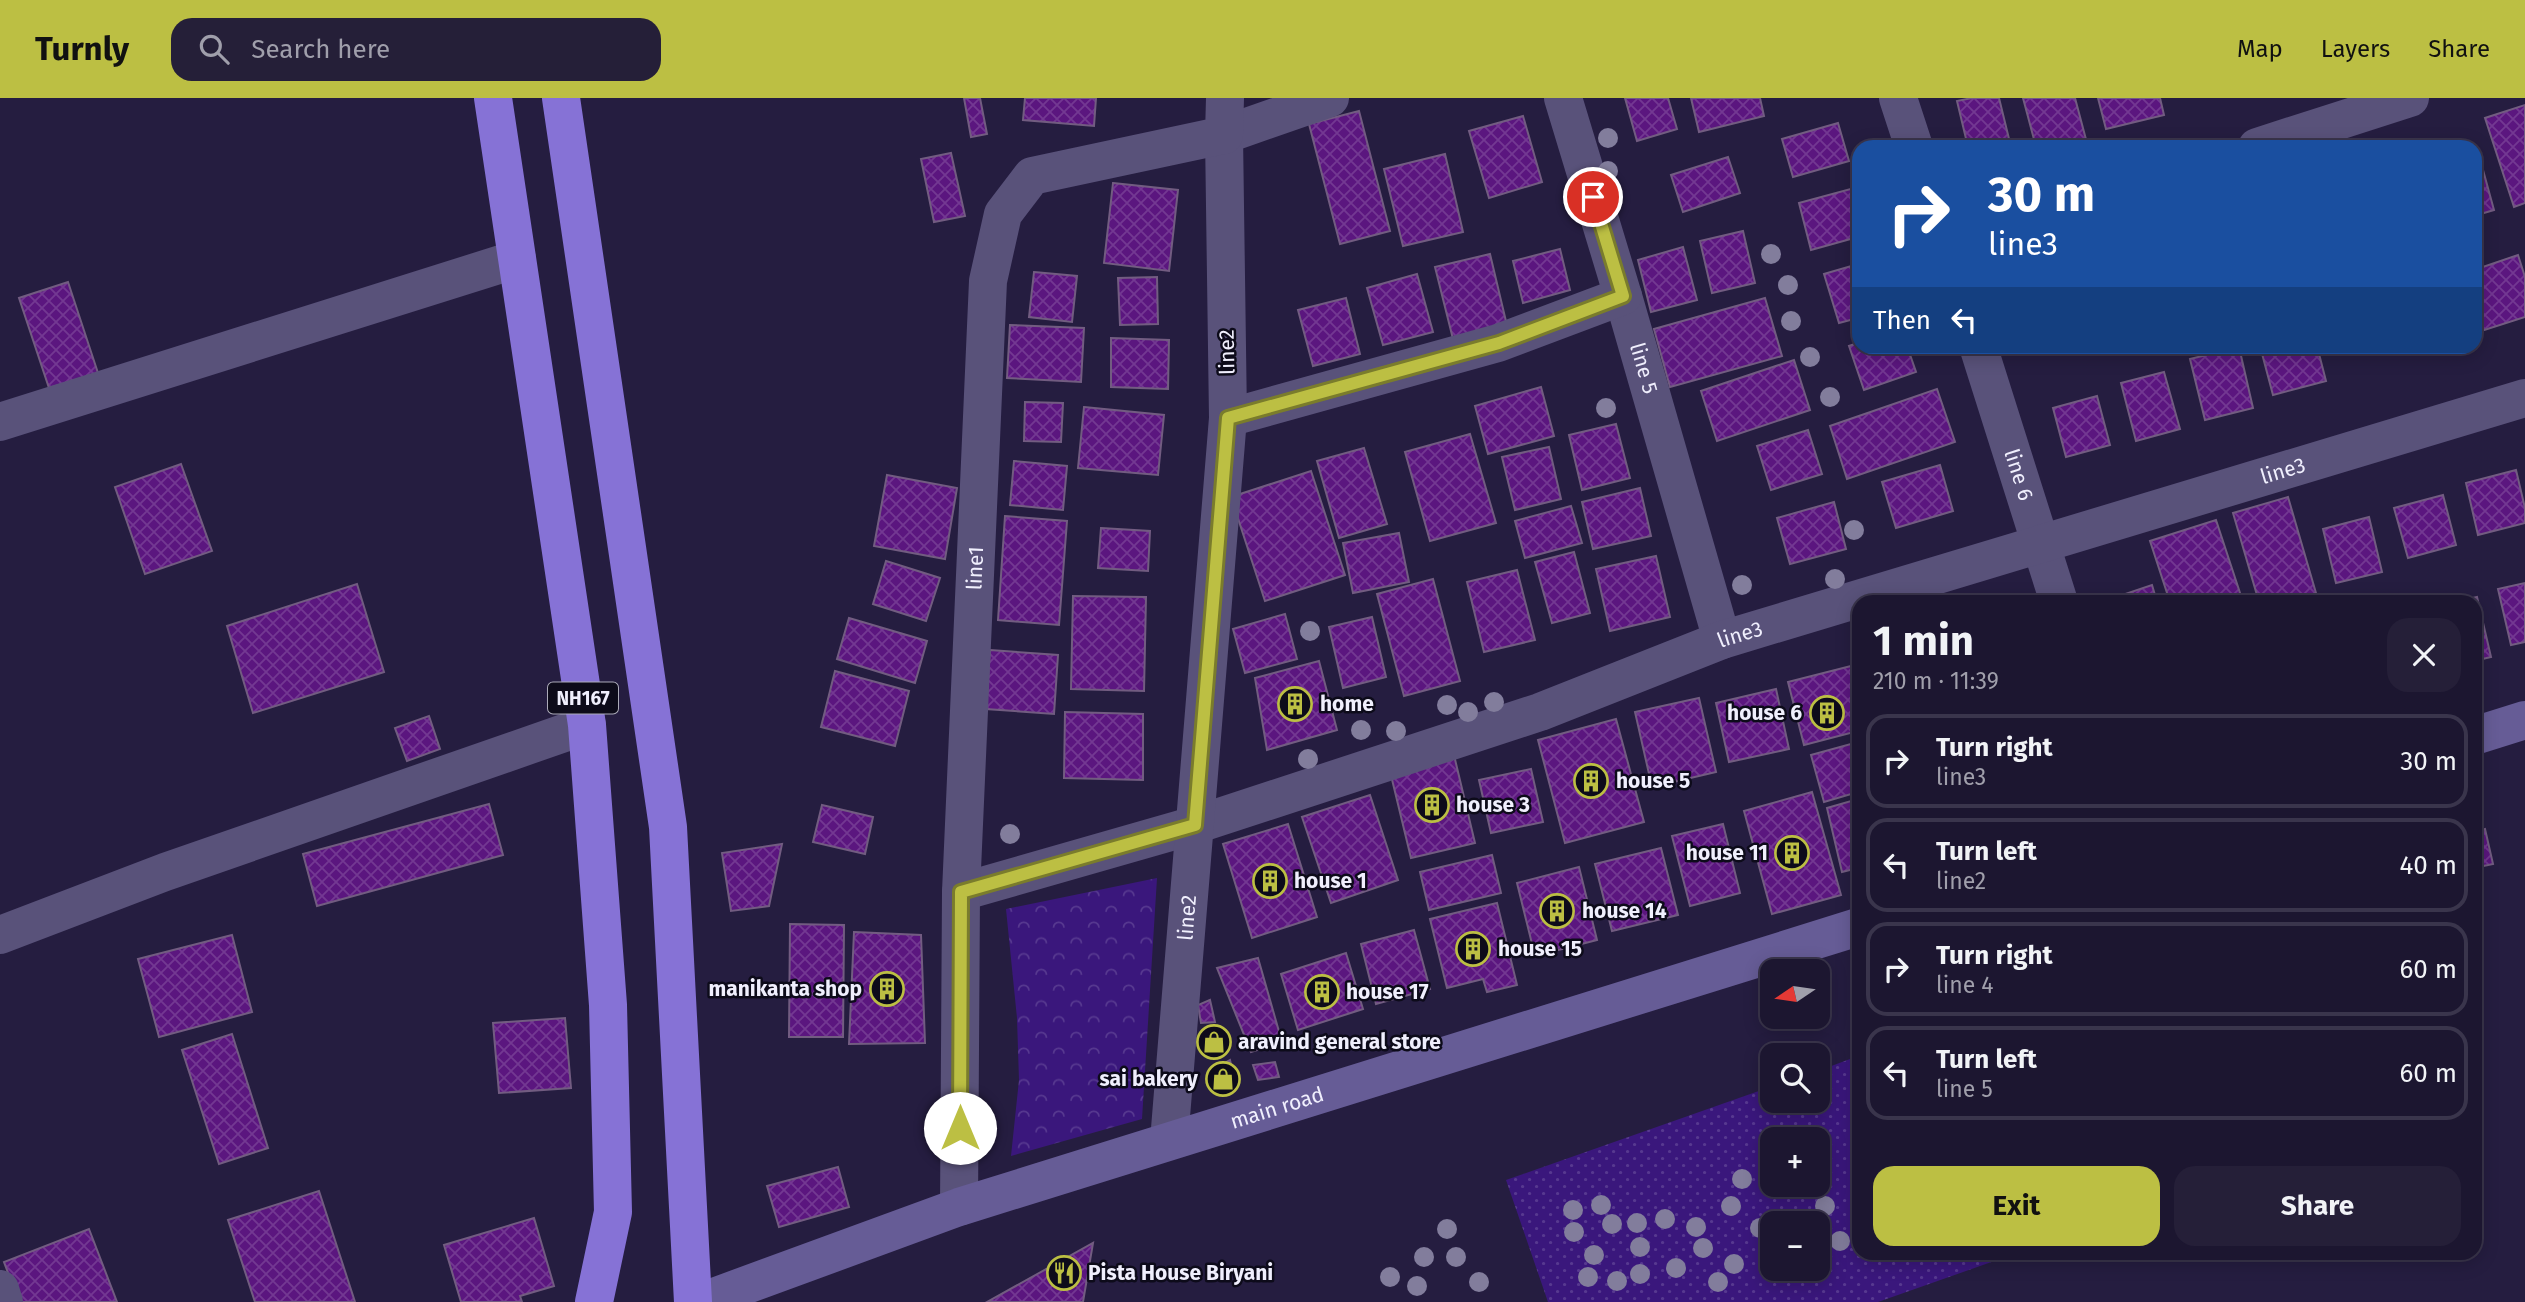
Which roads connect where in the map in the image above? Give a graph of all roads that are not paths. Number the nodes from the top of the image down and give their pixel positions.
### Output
1 (493, 98) edge
2 (561, 98) edge
3 (1330, 98) edge
4 (1563, 98) edge
5 (1898, 98) edge
6 (2410, 98) edge
7 (1225, 116) edge
8 (1912, 140) edge
9 (2279, 140) edge
10 (517, 259) junction
11 (1623, 296) junction
12 (1981, 354) edge
13 (2525, 398) edge
14 (1228, 418) junction
15 (0, 422) edge
16 (2040, 543) junction
17 (1870, 595) edge
18 (2057, 595) edge
19 (1852, 600) edge
20 (1722, 640) junction
21 (2525, 720) edge
22 (587, 725) junction
23 (2482, 733) edge
24 (1195, 825) junction
25 (961, 892) junction
26 (1852, 929) edge
27 (0, 935) edge
28 (1169, 1141) junction
29 (959, 1207) junction
30 (0, 1289) edge
31 (4, 1302) edge
32 (594, 1302) edge
33 (693, 1302) edge
34 (700, 1302) edge

1 - 10 highway, NH167
2 - 33 highway, NH167
3 - 7 street
4 - 11 street, line 5
5 - 8 street
6 - 9 street
7 - 14 street, line2
7 - 25 street, line1
10 - 15 street
10 - 22 highway, NH167
11 - 14 street
11 - 20 street, line 5
12 - 16 street, line 6
13 - 16 street, line3
14 - 24 street, line2
16 - 17 street, line3
16 - 18 street, line 6
19 - 20 street, line3
20 - 24 street, line3
21 - 23 street
22 - 27 street
22 - 32 highway, NH167
24 - 25 street, line3
24 - 28 street, line2
25 - 29 street, line1
26 - 28 street, main road
28 - 29 street, main road
29 - 34 street, main road
30 - 31 street

